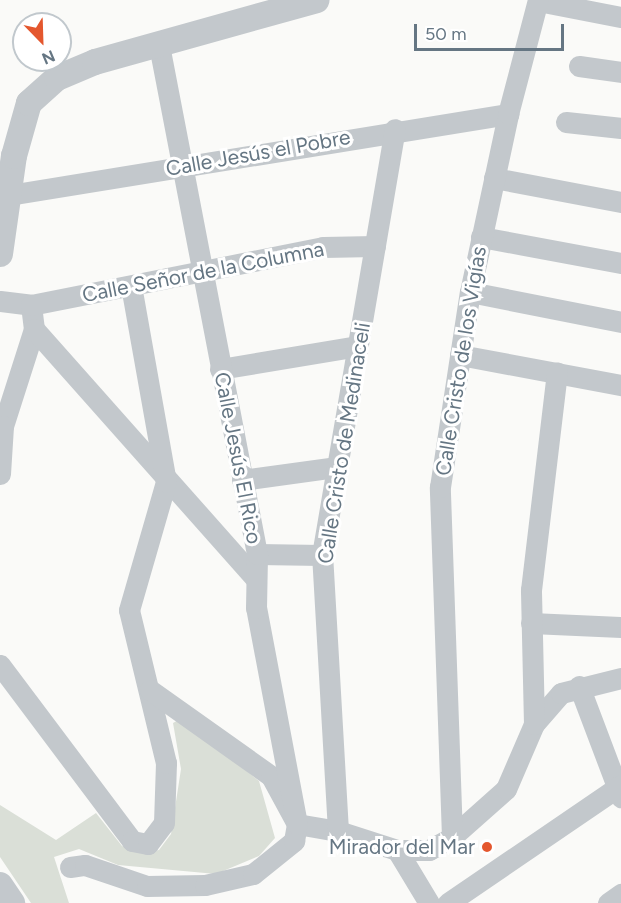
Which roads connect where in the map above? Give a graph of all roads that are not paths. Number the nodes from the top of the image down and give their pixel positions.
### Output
1 (317, 0) edge
2 (538, 0) edge
3 (621, 17) edge
4 (159, 45) junction
5 (579, 66) dead end
6 (621, 72) edge
7 (508, 114) junction
8 (566, 122) dead end
9 (395, 129) junction
10 (621, 129) edge
11 (183, 166) junction
12 (494, 178) junction
13 (9, 195) junction
14 (621, 202) edge
15 (482, 237) junction
16 (375, 246) junction
17 (0, 254) edge
18 (621, 263) edge
19 (201, 270) junction
20 (131, 286) junction
21 (470, 292) junction
22 (0, 301) edge
23 (32, 305) junction
24 (621, 322) edge
25 (34, 330) junction
26 (357, 346) junction
27 (460, 356) junction
28 (220, 369) junction
29 (557, 374) junction
30 (621, 385) edge
31 (337, 467) junction
32 (0, 474) edge
33 (242, 480) junction
34 (166, 482) junction
35 (257, 555) junction
36 (322, 555) junction
37 (255, 578) junction
38 (531, 623) junction
39 (621, 627) edge
40 (0, 664) edge
41 (621, 678) edge
42 (579, 686) junction
43 (150, 690) junction
44 (534, 723) junction
45 (620, 790) edge
46 (297, 824) junction
47 (338, 831) junction
48 (452, 837) junction
49 (397, 850) junction
50 (70, 867) dead end
51 (0, 885) edge
52 (621, 894) edge
53 (12, 903) edge
54 (429, 903) edge
55 (448, 903) edge
56 (608, 903) edge

1 - 4 street
2 - 3 street
2 - 7 street, Calle Cristo de los Vigías
4 - 11 street, Calle Jesús El Rico
4 - 13 street
5 - 6 street
7 - 9 street, Calle Jesús el Pobre
7 - 12 street, Calle Cristo de los Vigías
8 - 10 street
9 - 11 street, Calle Jesús el Pobre
9 - 16 street, Calle Cristo de Medinaceli
11 - 13 street, Calle Jesús el Pobre
11 - 19 street, Calle Jesús El Rico
12 - 14 street
12 - 15 street, Calle Cristo de los Vigías
13 - 17 street
15 - 18 street
15 - 21 street, Calle Cristo de los Vigías
16 - 19 street, Calle Señor de la Columna
16 - 26 street, Calle Cristo de Medinaceli
19 - 20 street, Calle Señor de la Columna
19 - 28 street, Calle Jesús El Rico
20 - 23 street, Calle Señor de la Columna
20 - 34 street
21 - 24 street
21 - 27 street, Calle Cristo de los Vigías
22 - 23 street, Calle Señor de la Columna
23 - 25 street
25 - 32 street
25 - 34 street
26 - 28 street
26 - 31 street, Calle Cristo de Medinaceli
27 - 29 street
27 - 48 street, Calle Cristo de los Vigías
28 - 33 street, Calle Jesús El Rico
29 - 30 street
29 - 38 street
31 - 33 street
31 - 36 street, Calle Cristo de Medinaceli
33 - 35 street, Calle Jesús El Rico
34 - 37 street
34 - 43 street
35 - 36 street
35 - 37 street, Calle Jesús El Rico
36 - 47 street, Calle Cristo de Medinaceli
37 - 46 street, Calle Jesús El Rico
38 - 39 street
38 - 44 street
40 - 43 street
41 - 42 street
42 - 44 street
42 - 45 street
43 - 46 street
44 - 48 street
45 - 55 street
46 - 47 street
46 - 50 street
47 - 49 street
48 - 49 street
49 - 54 street
51 - 53 street
52 - 56 street

